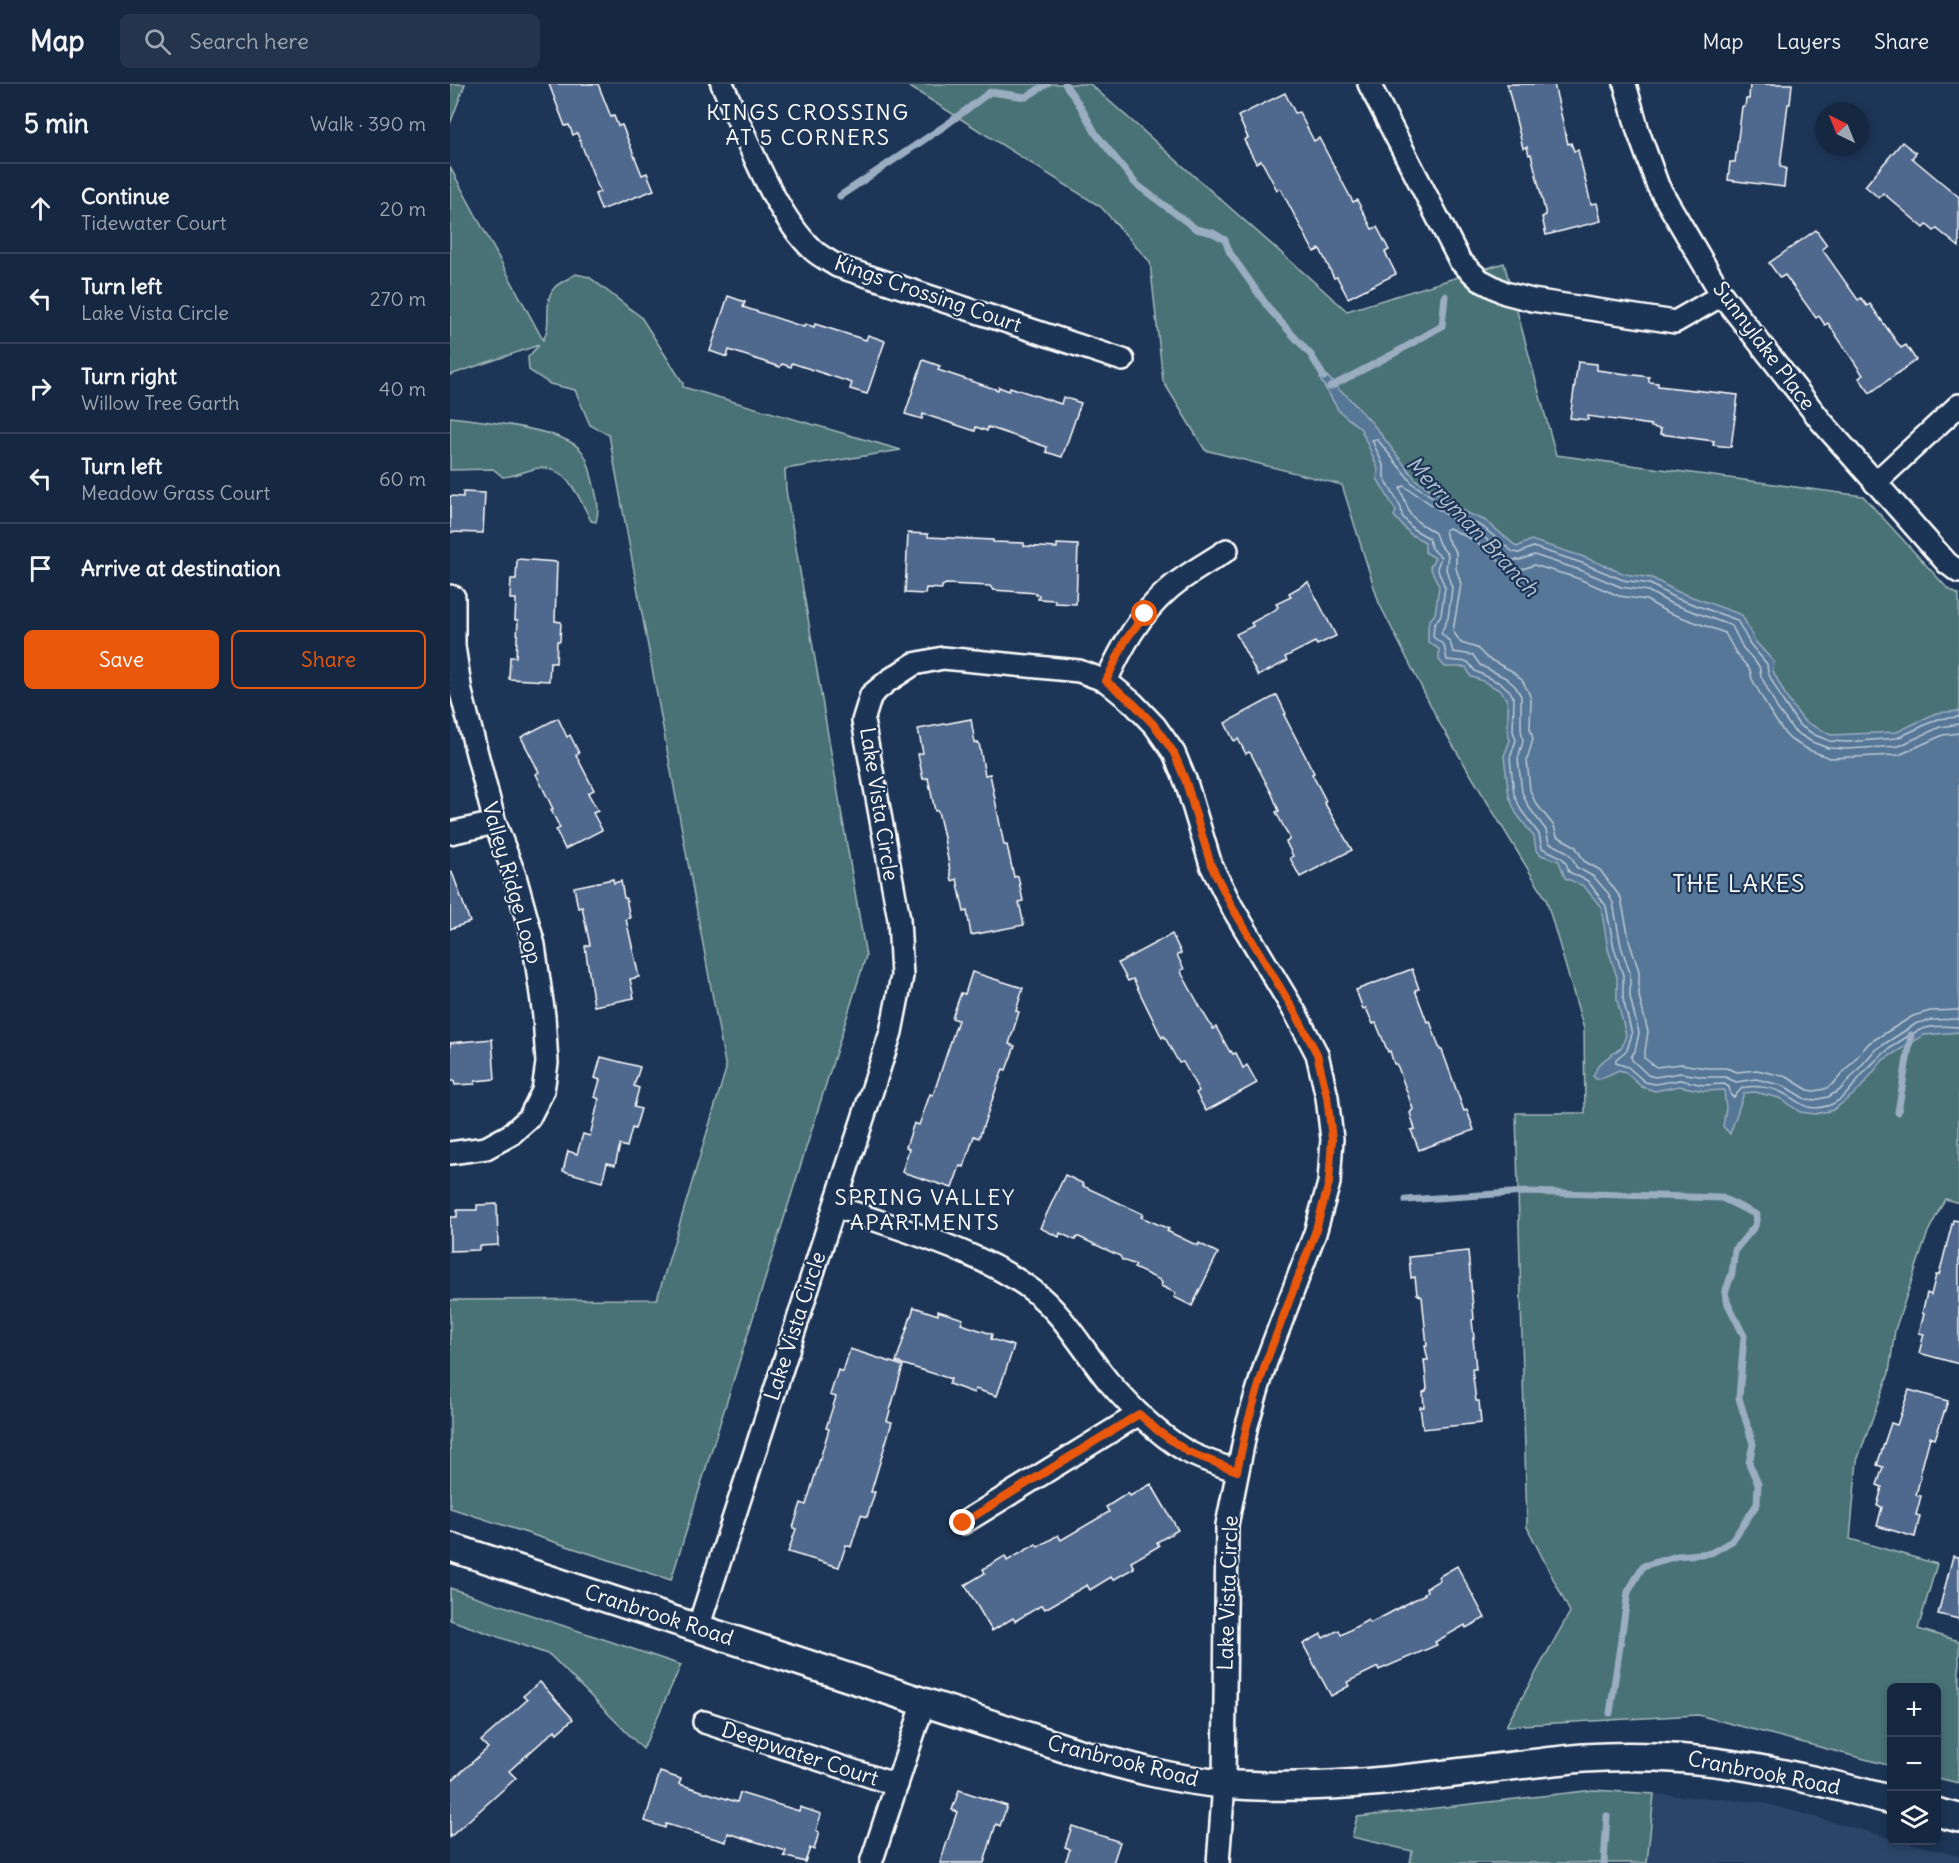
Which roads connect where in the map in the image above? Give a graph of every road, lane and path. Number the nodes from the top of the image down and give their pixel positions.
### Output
1 (722, 84) edge
2 (1369, 84) edge
3 (1625, 84) edge
4 (1722, 295) junction
5 (1124, 360) dead end
6 (1959, 405) edge
7 (1875, 483) junction
8 (1227, 550) dead end
9 (1959, 572) edge
10 (450, 596) edge
11 (1106, 681) junction
12 (495, 823) junction
13 (450, 833) edge
14 (450, 1153) edge
15 (835, 1206) junction
16 (1139, 1414) junction
17 (1237, 1471) junction
18 (963, 1523) dead end
19 (450, 1547) edge
20 (698, 1628) junction
21 (924, 1702) junction
22 (704, 1722) dead end
23 (1224, 1784) junction
24 (897, 1785) junction
25 (1887, 1799) edge
26 (1941, 1813) edge
27 (1959, 1818) edge
28 (871, 1863) edge
29 (1218, 1863) edge

1 - 5 street, Kings Crossing Court
2 - 4 street
3 - 4 street, Sunnylake Place
4 - 7 street, Sunnylake Place
6 - 7 street
7 - 9 street, Sunnylake Place
8 - 11 street
10 - 12 street, Valley Ridge Loop
11 - 15 street, Lake Vista Circle
11 - 17 street, Lake Vista Circle
12 - 13 street
12 - 14 street, Valley Ridge Loop
15 - 16 street
15 - 20 street, Lake Vista Circle
16 - 17 street
16 - 18 street
17 - 23 street, Lake Vista Circle
19 - 20 street, Cranbrook Road
20 - 21 street, Cranbrook Road
21 - 23 street, Cranbrook Road
21 - 24 street, Deepwater Court
22 - 24 street, Deepwater Court
23 - 25 street, Cranbrook Road
23 - 29 street, Lake Vista Circle
24 - 28 street, Deepwater Court
26 - 27 street

